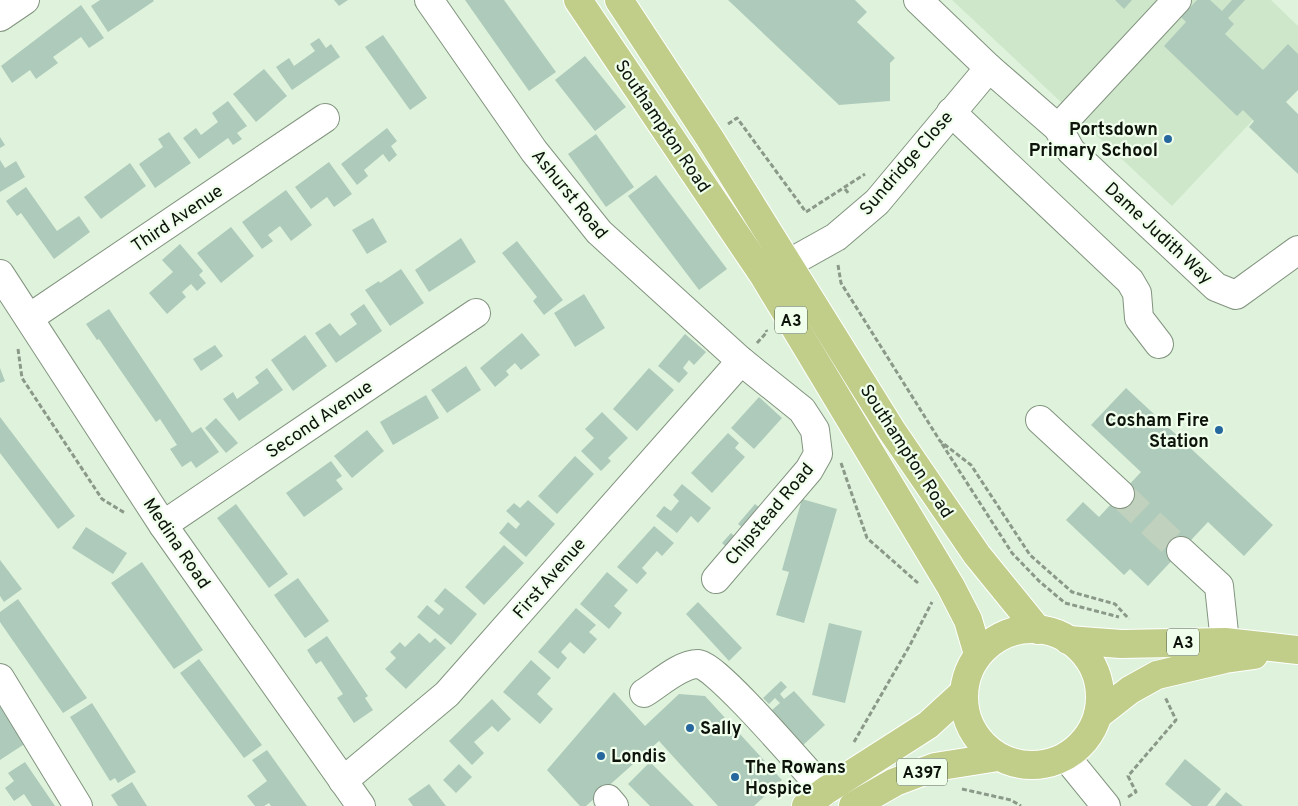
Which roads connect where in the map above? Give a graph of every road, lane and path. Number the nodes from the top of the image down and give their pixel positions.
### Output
1 (25, 0) edge
2 (429, 0) edge
3 (578, 0) edge
4 (619, 0) edge
5 (918, 0) edge
6 (1177, 0) edge
7 (0, 17) edge
8 (989, 68) junction
9 (951, 112) junction
10 (325, 118) dead end
11 (1058, 128) junction
12 (709, 137) junction
13 (868, 171) dead end
14 (836, 237) junction
15 (1298, 250) edge
16 (788, 264) junction
17 (0, 274) edge
18 (764, 276) junction
19 (476, 313) dead end
20 (29, 318) junction
21 (767, 332) dead end
22 (772, 338) dead end
23 (1159, 344) dead end
24 (741, 361) junction
25 (1040, 420) dead end
26 (940, 441) junction
27 (837, 455) dead end
28 (1120, 494) tunnel mouth
29 (163, 525) junction
30 (1182, 550) tunnel mouth
31 (716, 578) dead end
32 (920, 584) dead end
33 (934, 597) dead end
34 (1129, 620) junction
35 (1038, 630) junction
36 (1068, 640) junction
37 (1152, 642) junction
38 (1224, 642) junction
39 (1298, 650) edge
40 (978, 654) junction
41 (1157, 674) junction
42 (0, 678) edge
43 (963, 692) junction
44 (644, 693) dead end
45 (1098, 716) junction
46 (854, 742) dead end
47 (998, 757) junction
48 (1066, 757) junction
49 (343, 781) junction
50 (956, 789) dead end
51 (816, 798) edge
52 (1114, 804) edge
53 (78, 806) edge
54 (360, 806) edge
55 (853, 806) edge
56 (1021, 806) edge

1 - 7 street
2 - 24 street, Ashurst Road
3 - 18 main road, Southampton Road / A3
4 - 12 main road, Southampton Road / A3
5 - 8 street
6 - 11 street
8 - 9 street, Sundridge Close
8 - 11 street
9 - 14 street, Sundridge Close
9 - 23 street
10 - 20 street, Third Avenue
11 - 15 street, Dame Judith Way
12 - 13 path
12 - 16 main road, Southampton Road / A3
14 - 16 street, Sundridge Close
14 - 26 path
16 - 18 street
16 - 35 main road, Southampton Road / A3
17 - 20 street, Medina Road
18 - 40 main road, Southampton Road / A3
19 - 29 street, Second Avenue
20 - 29 street, Medina Road
21 - 22 path
24 - 31 street, Chipstead Road
24 - 49 street, First Avenue
25 - 28 street
26 - 34 path
26 - 34 path
27 - 32 path
29 - 49 street, Medina Road
30 - 38 street
33 - 46 path
34 - 37 path
35 - 36 main road, A3
35 - 40 main road, A3
36 - 37 main road, A3
36 - 45 main road, A3
37 - 38 main road, A3
38 - 39 main road, A3
39 - 41 main road, A3
40 - 43 main road, A3
41 - 45 main road, A3
41 - 52 path
42 - 53 street
43 - 47 main road, A3
43 - 51 main road, A397
44 - 51 street
45 - 48 main road, A3
47 - 48 main road, A3
47 - 55 main road, A397
48 - 52 street
49 - 54 street, Medina Road
50 - 56 path

